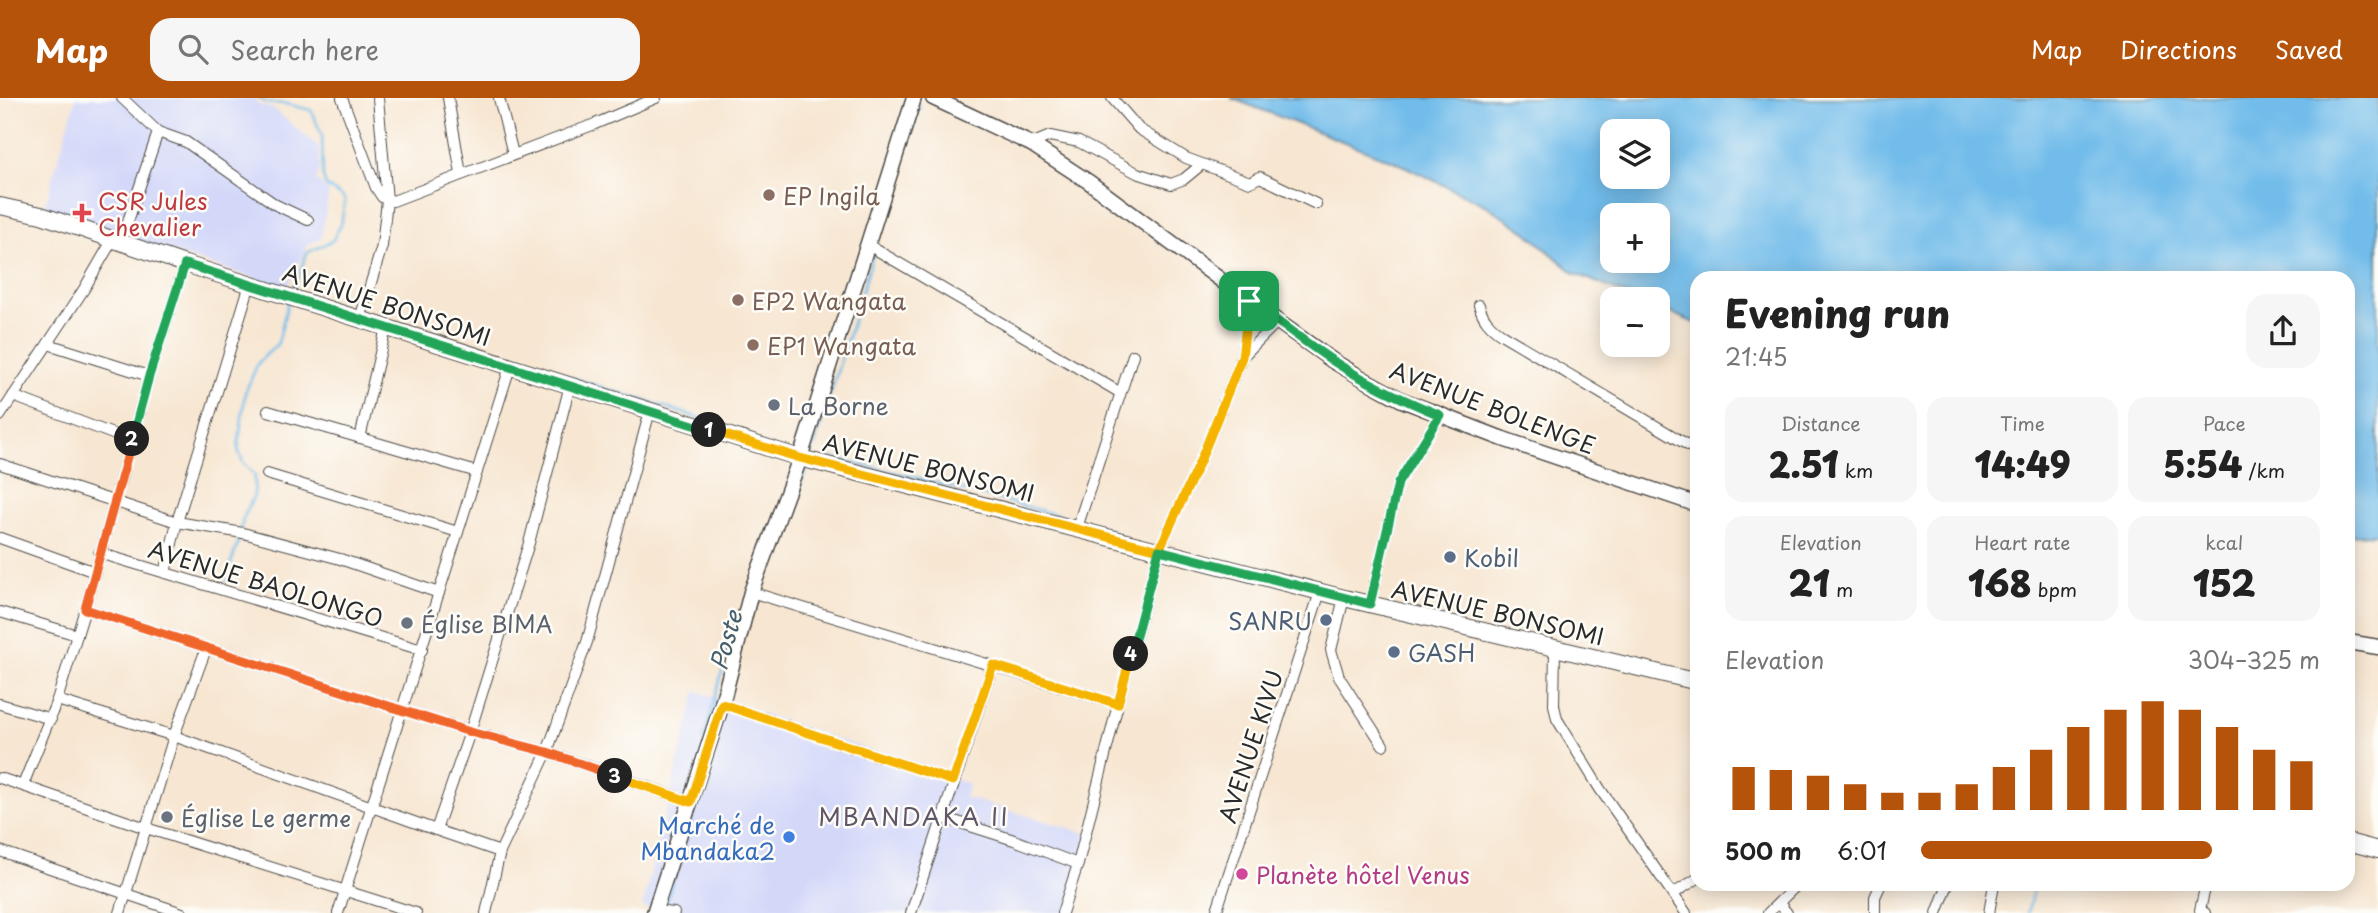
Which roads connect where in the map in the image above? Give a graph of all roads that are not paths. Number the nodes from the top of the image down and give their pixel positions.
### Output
1 (122, 98) edge
2 (342, 98) edge
3 (378, 98) edge
4 (447, 98) edge
5 (499, 98) edge
6 (656, 98) edge
7 (914, 98) edge
8 (933, 98) edge
9 (1112, 98) edge
10 (158, 132) junction
11 (1031, 144) junction
12 (513, 154) junction
13 (1202, 164) junction
14 (461, 174) junction
15 (387, 200) junction
16 (1316, 204) dead end
17 (0, 206) edge
18 (307, 220) dead end
19 (117, 241) junction
20 (868, 244) junction
21 (185, 264) junction
22 (250, 284) junction
23 (1249, 301) junction
24 (1479, 305) dead end
25 (359, 319) junction
26 (1278, 321) junction
27 (386, 328) junction
28 (48, 344) junction
29 (1132, 355) dead end
30 (1242, 357) junction
31 (510, 367) junction
32 (149, 376) junction
33 (570, 385) junction
34 (1119, 392) junction
35 (13, 396) junction
36 (268, 411) dead end
37 (650, 411) junction
38 (1440, 415) junction
39 (0, 416) edge
40 (360, 438) junction
41 (131, 441) junction
42 (1690, 445) edge
43 (800, 458) junction
44 (0, 464) edge
45 (477, 472) junction
46 (267, 474) dead end
47 (113, 501) junction
48 (1690, 502) edge
49 (177, 522) junction
50 (1077, 528) junction
51 (458, 532) junction
52 (0, 538) edge
53 (1159, 550) junction
54 (99, 553) junction
55 (95, 572) junction
56 (165, 573) junction
57 (751, 592) junction
58 (1320, 592) junction
59 (439, 593) junction
60 (1344, 598) junction
61 (1370, 604) junction
62 (85, 609) junction
63 (0, 612) edge
64 (77, 635) junction
65 (2355, 643) edge
66 (2378, 647) edge
67 (1555, 648) junction
68 (206, 649) junction
69 (422, 650) junction
70 (993, 665) junction
71 (1690, 680) edge
72 (57, 700) junction
73 (0, 704) edge
74 (722, 704) junction
75 (1118, 704) junction
76 (402, 711) junction
77 (51, 719) junction
78 (470, 732) junction
79 (174, 736) junction
80 (1383, 745) dead end
81 (547, 752) junction
82 (0, 778) edge
83 (953, 781) junction
84 (23, 785) junction
85 (691, 802) junction
86 (372, 807) junction
87 (942, 817) junction
88 (146, 828) junction
89 (436, 830) junction
90 (2355, 844) edge
91 (2378, 850) edge
92 (0, 851) edge
93 (500, 852) junction
94 (1078, 864) junction
95 (1690, 883) edge
96 (345, 891) junction
97 (1791, 891) edge
98 (1878, 891) edge
99 (1945, 891) edge
100 (1993, 891) edge
101 (2204, 891) edge
102 (1673, 894) junction
103 (126, 895) junction
104 (1779, 903) junction
105 (654, 912) edge
106 (120, 913) edge
107 (182, 913) edge
108 (338, 913) edge
109 (416, 913) edge
110 (486, 913) edge
111 (674, 913) edge
112 (911, 913) edge
113 (1062, 913) edge
114 (1216, 913) edge
115 (1686, 913) edge
116 (1768, 913) edge
117 (1787, 913) edge
118 (1875, 913) edge
119 (1937, 913) edge
120 (1989, 913) edge
121 (2205, 913) edge

1 - 10 street
2 - 15 street
3 - 15 street
4 - 14 street
5 - 12 street
6 - 12 street
7 - 20 street
8 - 11 street, AVENUE BOLENGE
9 - 13 street
10 - 18 street
10 - 19 street
11 - 13 street
11 - 23 street, AVENUE BOLENGE
12 - 14 street
13 - 16 street
14 - 15 street
15 - 25 street
17 - 19 main road, AVENUE BONSOMI
19 - 21 main road, AVENUE BONSOMI
19 - 28 street
20 - 34 street
20 - 43 street
21 - 22 main road, AVENUE BONSOMI
21 - 32 street
22 - 25 main road, AVENUE BONSOMI
22 - 49 street
23 - 26 street, AVENUE BOLENGE
23 - 30 street
24 - 42 street
25 - 27 main road, AVENUE BONSOMI
26 - 30 street
26 - 38 street, AVENUE BOLENGE
27 - 31 main road, AVENUE BONSOMI
27 - 40 street
28 - 32 street
28 - 35 street
29 - 34 street
30 - 53 street
31 - 33 main road, AVENUE BONSOMI
31 - 45 street
32 - 41 street
33 - 37 main road, AVENUE BONSOMI
33 - 78 street
34 - 50 street
35 - 39 street
35 - 41 street
36 - 40 street
37 - 43 main road, AVENUE BONSOMI
37 - 81 street
38 - 48 street, AVENUE BOLENGE
38 - 61 street
40 - 45 street
41 - 47 street
43 - 50 main road, AVENUE BONSOMI
43 - 57 street
44 - 47 street
45 - 51 street
46 - 51 street
47 - 49 street
47 - 54 street
49 - 56 street
49 - 59 street
50 - 53 main road, AVENUE BONSOMI
51 - 59 street
52 - 55 street
53 - 58 main road, AVENUE BONSOMI
53 - 75 street
54 - 55 street
54 - 56 street, AVENUE BAOLONGO
55 - 62 street
56 - 69 street, AVENUE BAOLONGO
57 - 70 street
57 - 74 street
58 - 60 main road, AVENUE BONSOMI
58 - 114 street, AVENUE KIVU
59 - 69 street
60 - 61 main road, AVENUE BONSOMI
60 - 80 street
61 - 67 main road, AVENUE BONSOMI
62 - 64 street
62 - 68 street
63 - 64 street
64 - 72 street
65 - 66 street
67 - 71 main road, AVENUE BONSOMI
67 - 102 street
68 - 76 street
68 - 79 street
69 - 76 street
70 - 75 street
70 - 83 street
72 - 77 street
72 - 79 street
73 - 77 street
74 - 83 street
74 - 85 street
75 - 94 street
76 - 78 street
76 - 86 street
77 - 84 street
78 - 81 street
78 - 89 street
79 - 86 street
79 - 88 street
81 - 85 street
81 - 93 street
82 - 84 street
83 - 87 street
84 - 88 street
85 - 105 street
86 - 89 street
86 - 96 street
87 - 94 street
87 - 112 street
88 - 96 street
88 - 103 street
89 - 93 street
90 - 91 main road
92 - 103 street
93 - 110 street
94 - 113 street
95 - 102 street
96 - 108 street
96 - 109 street
97 - 104 street
98 - 118 street
99 - 119 street
100 - 120 street
101 - 121 street
102 - 115 street
103 - 106 street
103 - 107 street
104 - 116 street
104 - 117 street
105 - 111 street

